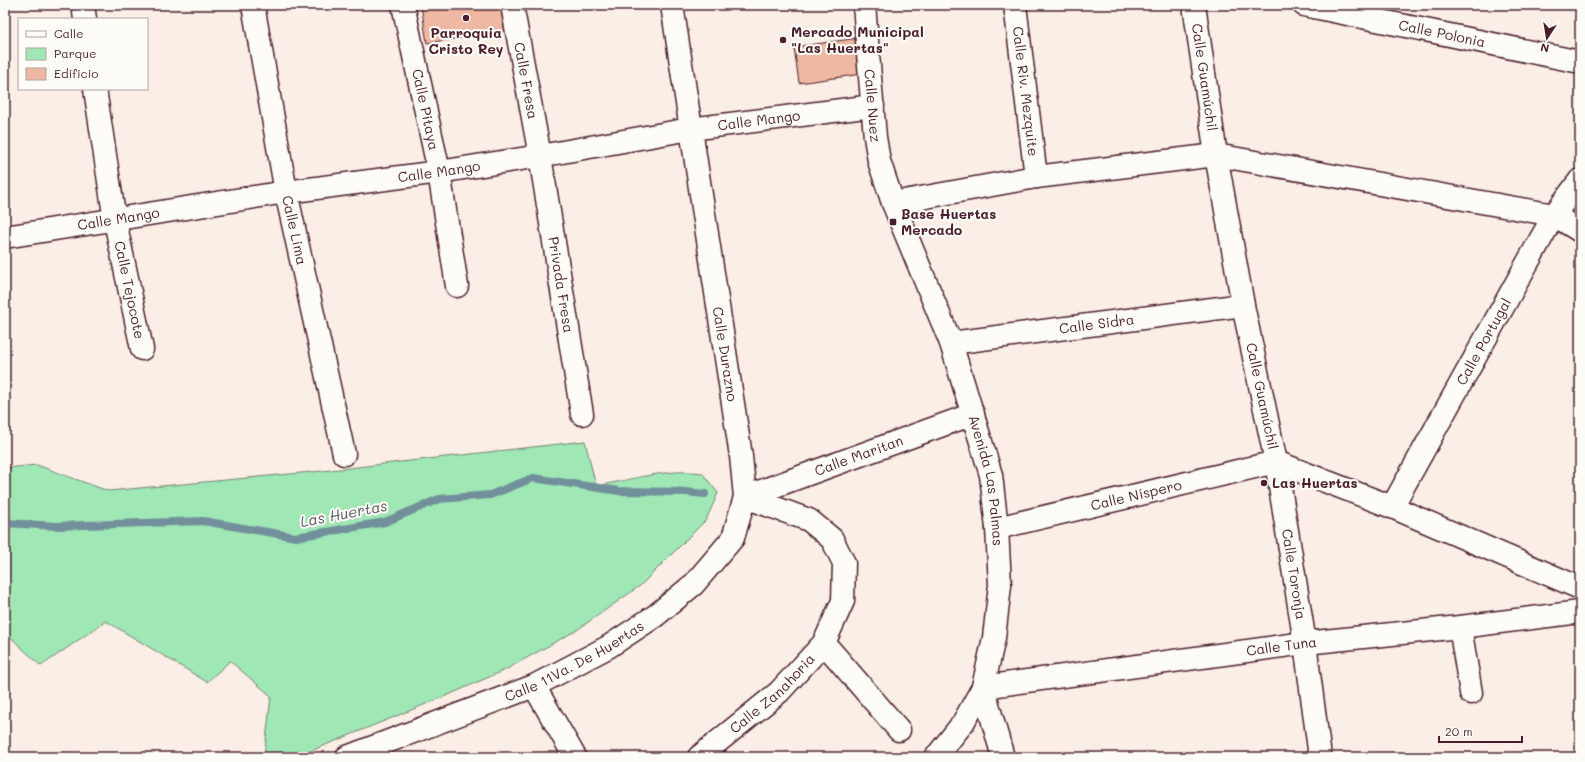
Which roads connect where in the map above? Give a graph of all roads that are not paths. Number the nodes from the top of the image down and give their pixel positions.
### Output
1 (83, 5) edge
2 (253, 5) edge
3 (403, 5) edge
4 (512, 5) edge
5 (672, 5) edge
6 (864, 5) edge
7 (1015, 5) edge
8 (1194, 5) edge
9 (1304, 5) edge
10 (85, 18) edge
11 (1580, 62) edge
12 (95, 90) edge
13 (873, 106) junction
14 (690, 129) junction
15 (1216, 155) junction
16 (540, 156) junction
17 (439, 172) junction
18 (1036, 177) junction
19 (1580, 180) edge
20 (286, 192) junction
21 (893, 203) junction
22 (1554, 215) junction
23 (115, 221) junction
24 (1580, 231) edge
25 (5, 237) edge
26 (457, 286) dead end
27 (1242, 305) junction
28 (951, 343) junction
29 (142, 349) dead end
30 (582, 414) dead end
31 (973, 414) junction
32 (344, 454) dead end
33 (1276, 462) junction
34 (745, 497) junction
35 (1392, 507) junction
36 (997, 528) junction
37 (1580, 588) edge
38 (1580, 612) edge
39 (1460, 627) junction
40 (824, 643) junction
41 (1306, 643) junction
42 (534, 686) junction
43 (983, 687) junction
44 (1471, 693) dead end
45 (899, 730) dead end
46 (347, 757) edge
47 (575, 757) edge
48 (699, 757) edge
49 (936, 757) edge
50 (1002, 757) edge
51 (1320, 757) edge

1 - 10 street
2 - 20 street, Calle Lima
3 - 17 street, Calle Pitaya
4 - 16 street, Calle Fresa
5 - 14 street, Calle Durazno
6 - 13 street, Calle Nuez
7 - 18 street, Calle Riv. Mezquite
8 - 15 street, Calle Guamúchil
9 - 11 street, Calle Polonia
12 - 23 street, Calle Tejocote
13 - 14 street, Calle Mango
13 - 21 street, Calle Nuez
14 - 16 street, Calle Mango
14 - 34 street, Calle Durazno
15 - 18 street
15 - 22 street
15 - 27 street, Calle Guamúchil
16 - 17 street, Calle Mango
16 - 30 street, Privada Fresa
17 - 20 street, Calle Mango
17 - 26 street, Calle Pitaya
18 - 21 street
19 - 22 street, Calle Portugal
20 - 23 street, Calle Mango
20 - 32 street, Calle Lima
21 - 28 street, Avenida Las Palmas
22 - 24 street
22 - 35 street, Calle Portugal
23 - 25 street, Calle Mango
23 - 29 street, Calle Tejocote
27 - 28 street, Calle Sidra
27 - 33 street, Calle Guamúchil
28 - 31 street, Avenida Las Palmas
31 - 34 street, Calle Maritan
31 - 36 street, Avenida Las Palmas
33 - 35 street, Calle Guamúchil
33 - 36 street, Calle Níspero
33 - 41 street, Calle Toronja
34 - 40 street
34 - 42 street, Calle 11Va. De Huertas
35 - 37 street, Calle Guamúchil
36 - 43 street, Avenida Las Palmas
38 - 39 street, Calle Tuna
39 - 41 street, Calle Tuna
39 - 44 street
40 - 45 street
40 - 48 street, Calle Zanahoria
41 - 43 street, Calle Tuna
41 - 51 street, Calle Toronja
42 - 46 street, Calle 11Va. De Huertas
42 - 47 street
43 - 49 street, Avenida Las Palmas
43 - 50 street

